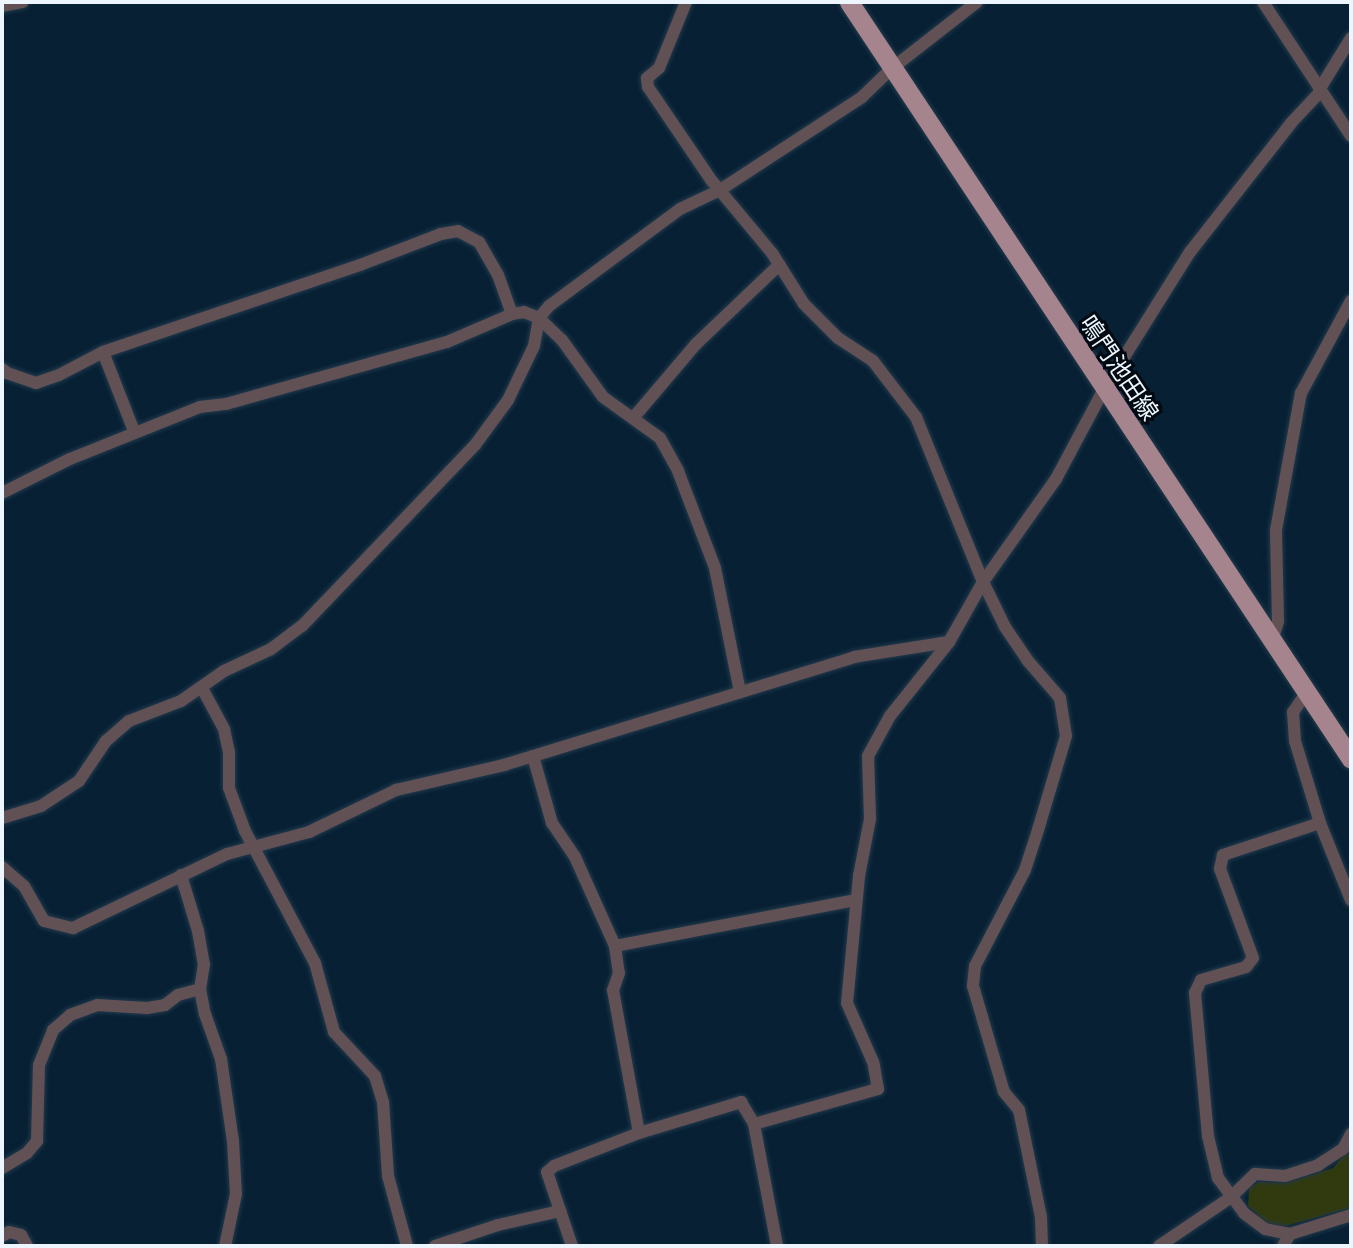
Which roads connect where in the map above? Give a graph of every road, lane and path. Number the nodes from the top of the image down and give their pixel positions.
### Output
1 (23, 2) edge
2 (686, 2) edge
3 (849, 2) edge
4 (977, 2) edge
5 (1263, 2) edge
6 (2, 6) edge
7 (1351, 38) edge
8 (891, 69) junction
9 (1320, 91) junction
10 (1351, 136) edge
11 (720, 191) junction
12 (779, 265) junction
13 (1351, 301) edge
14 (512, 314) junction
15 (539, 318) junction
16 (103, 352) junction
17 (2, 369) edge
18 (1104, 389) junction
19 (634, 417) junction
20 (134, 431) junction
21 (2, 493) edge
22 (983, 582) junction
23 (1272, 641) junction
24 (949, 642) junction
25 (202, 688) junction
26 (740, 692) junction
27 (1306, 693) junction
28 (533, 755) junction
29 (1351, 759) edge
30 (2, 818) edge
31 (1321, 823) junction
32 (253, 846) junction
33 (2, 867) edge
34 (181, 875) junction
35 (1351, 900) edge
36 (856, 901) junction
37 (615, 946) junction
38 (200, 989) junction
39 (754, 1124) junction
40 (639, 1133) junction
41 (1351, 1134) edge
42 (2, 1168) edge
43 (1230, 1198) junction
44 (560, 1211) junction
45 (1351, 1216) edge
46 (1290, 1234) junction
47 (2, 1236) edge
48 (773, 1245) edge
49 (27, 1246) edge
50 (225, 1246) edge
51 (407, 1246) edge
52 (435, 1246) edge
53 (572, 1246) edge
54 (1042, 1246) edge
55 (1159, 1246) edge
56 (1283, 1246) edge

1 - 6 street
2 - 11 street
3 - 8 main road, 鳴門池田線
4 - 8 street
5 - 9 street
7 - 9 street
8 - 11 street
8 - 18 main road, 鳴門池田線
9 - 10 street
9 - 18 street
11 - 12 street
11 - 15 street
12 - 19 street
12 - 22 street
13 - 23 street
14 - 15 street
14 - 16 street
14 - 20 street
15 - 19 street
15 - 25 street
16 - 17 street
16 - 20 street
18 - 22 street
18 - 23 main road, 鳴門池田線
19 - 26 street
20 - 21 street
22 - 24 street
22 - 54 street
23 - 27 main road, 鳴門池田線
24 - 26 street
24 - 36 street
25 - 30 street
25 - 32 street
26 - 28 street
27 - 29 main road, 鳴門池田線
27 - 31 street
28 - 32 street
28 - 37 street
31 - 35 street
31 - 43 street
32 - 34 street
32 - 51 street
33 - 34 street
34 - 38 street
36 - 37 street
36 - 39 street
37 - 40 street
38 - 42 street
38 - 50 street
39 - 40 street
39 - 48 street
40 - 44 street
41 - 43 street
43 - 46 street
43 - 55 street
44 - 52 street
44 - 53 street
45 - 46 street
46 - 56 street
47 - 49 street

